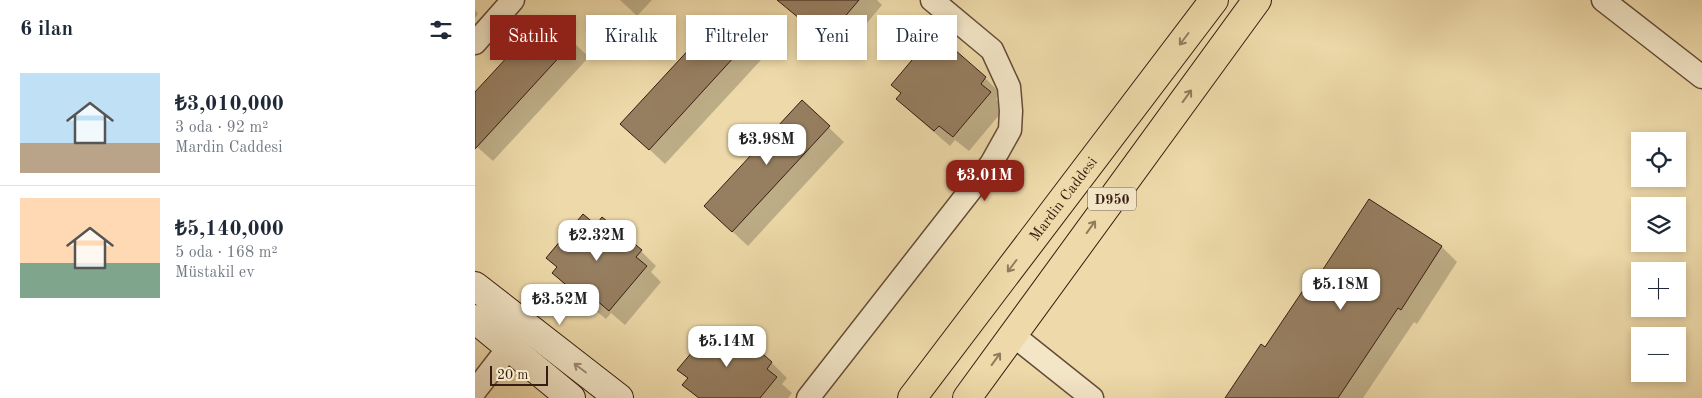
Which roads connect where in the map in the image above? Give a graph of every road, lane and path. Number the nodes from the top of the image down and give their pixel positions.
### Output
1 (513, 0) edge
2 (932, 0) edge
3 (1214, 0) edge
4 (1257, 0) edge
5 (1603, 0) edge
6 (475, 43) edge
7 (1702, 77) edge
8 (475, 286) edge
9 (475, 318) edge
10 (1013, 335) junction
11 (509, 347) junction
12 (475, 391) edge
13 (571, 398) edge
14 (619, 398) edge
15 (808, 398) edge
16 (912, 398) edge
17 (967, 398) edge
18 (1092, 398) edge

1 - 6 street
2 - 15 street
3 -> 16 highway, Mardin Caddesi / D950
10 -> 4 highway, D950
5 - 7 street
14 -> 8 street
9 - 11 street
17 -> 10 highway, D950
10 - 18 street
11 - 12 street
11 - 13 street

